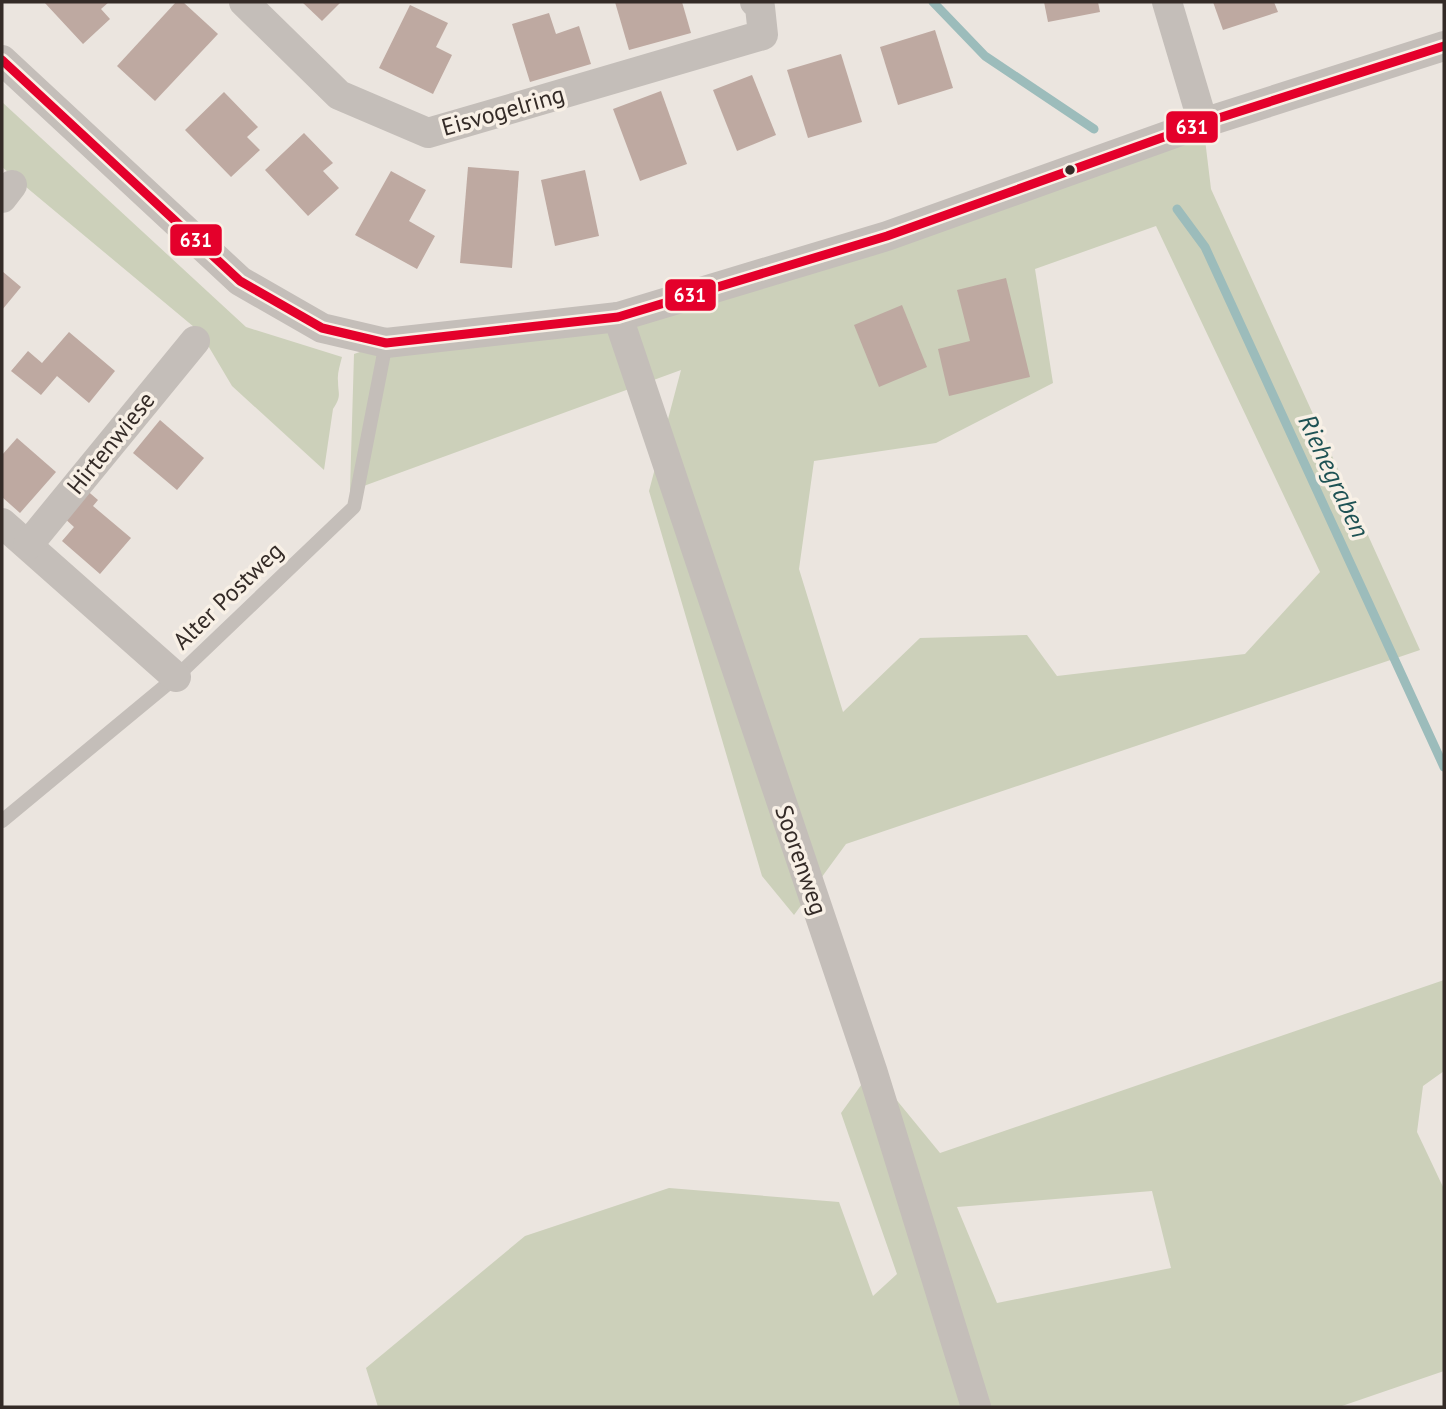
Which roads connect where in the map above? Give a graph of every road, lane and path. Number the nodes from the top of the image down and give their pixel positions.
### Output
1 (244, 2) edge
2 (755, 2) edge
3 (1167, 2) edge
4 (1444, 46) edge
5 (2, 60) edge
6 (1203, 123) junction
7 (618, 317) junction
8 (195, 341) dead end
9 (386, 343) junction
10 (2, 523) edge
11 (28, 545) junction
12 (176, 677) junction
13 (2, 821) edge
14 (975, 1407) edge

1 - 2 street, Eisvogelring
3 - 6 street
4 - 6 street
5 - 9 street
6 - 7 street
7 - 9 street
7 - 14 street, Soorenweg
8 - 11 street, Hirtenwiese
9 - 12 lane, Alter Postweg
10 - 11 street
11 - 12 street
12 - 13 lane, Alter Postweg

